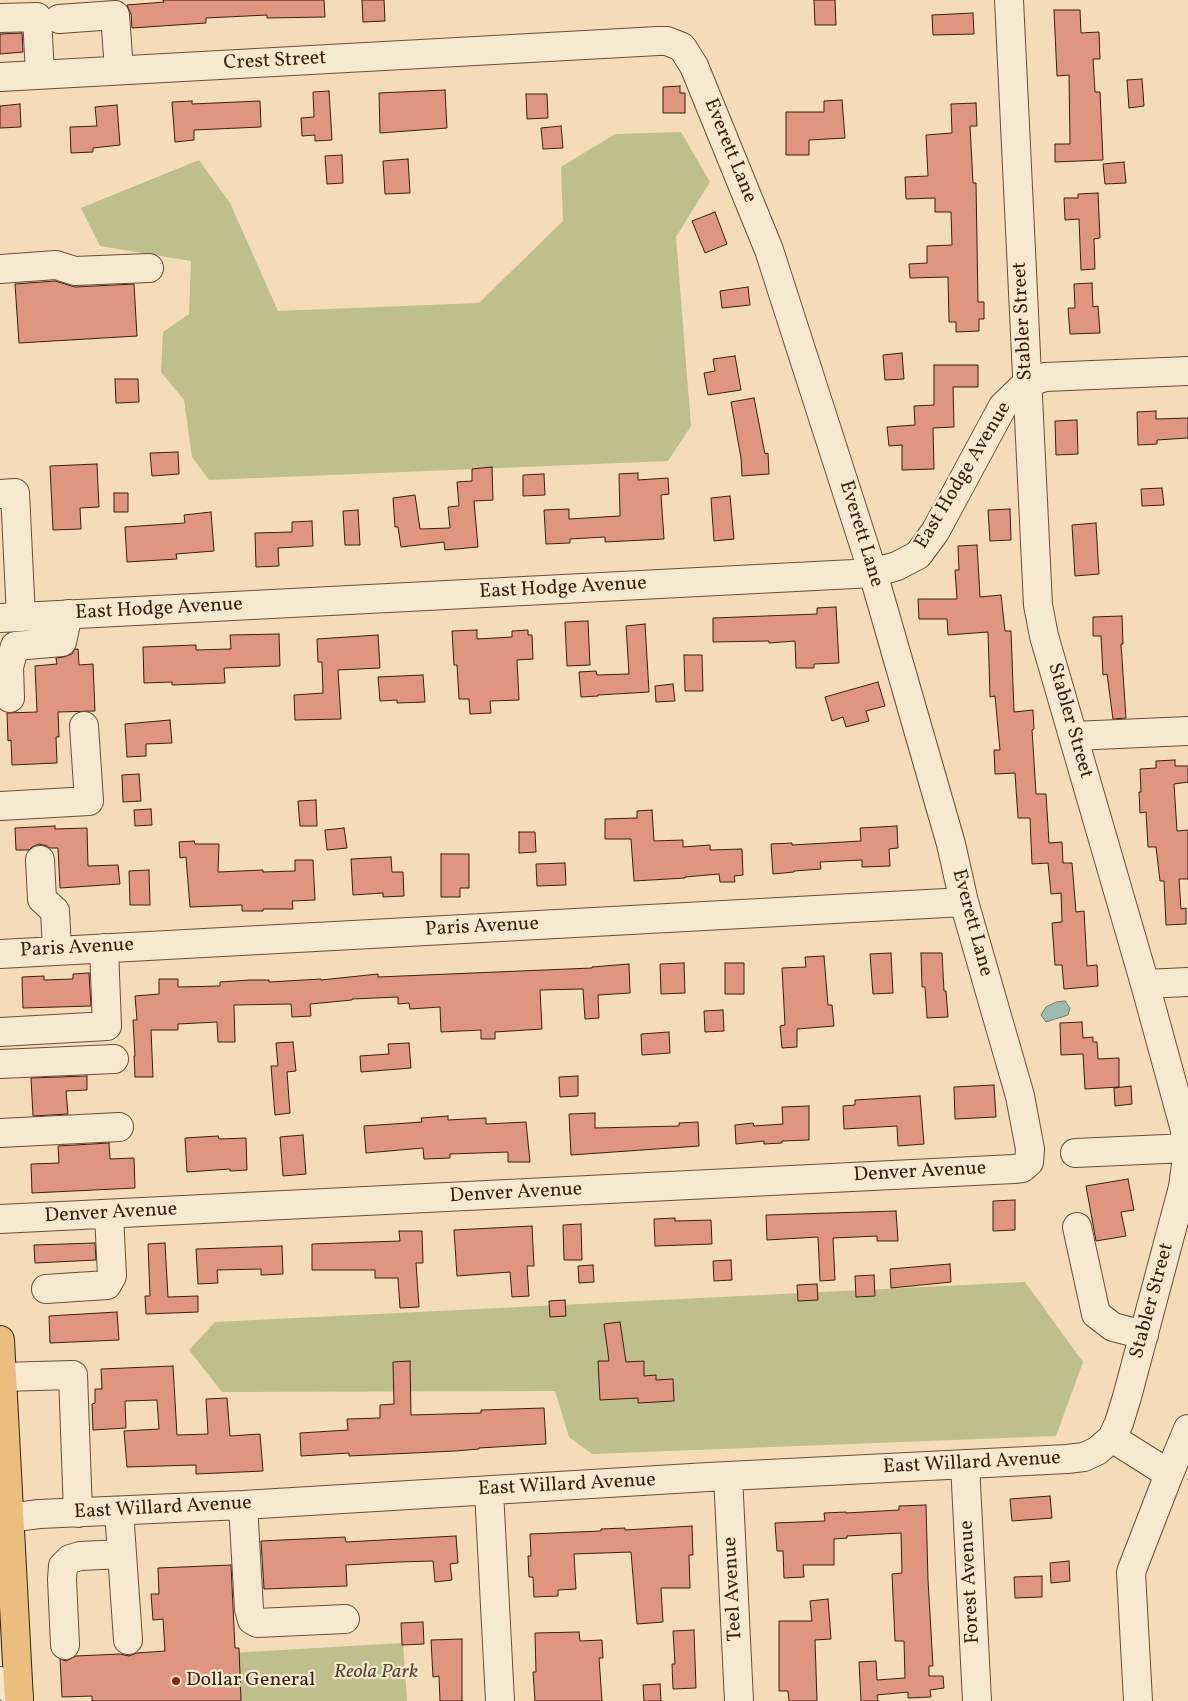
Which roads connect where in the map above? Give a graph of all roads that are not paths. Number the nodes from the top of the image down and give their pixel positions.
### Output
1 (1009, 0) edge
2 (0, 18) edge
3 (59, 19) dead end
4 (551, 46) joint
5 (119, 70) junction
6 (40, 74) junction
7 (0, 77) edge
8 (150, 268) dead end
9 (0, 269) edge
10 (1188, 371) edge
11 (1027, 382) junction
12 (0, 494) edge
13 (873, 573) junction
14 (68, 614) junction
15 (11, 617) edge
16 (10, 698) dead end
17 (84, 726) dead end
18 (1188, 731) edge
19 (1073, 736) junction
20 (0, 806) edge
21 (40, 860) dead end
22 (964, 902) junction
23 (104, 948) junction
24 (57, 950) junction
25 (0, 954) edge
26 (1188, 982) edge
27 (1145, 984) junction
28 (0, 1032) edge
29 (114, 1059) dead end
30 (0, 1064) edge
31 (119, 1127) dead end
32 (0, 1133) edge
33 (1187, 1148) edge
34 (1075, 1153) dead end
35 (1029, 1162) joint
36 (110, 1214) junction
37 (0, 1220) edge
38 (1077, 1227) dead end
39 (46, 1290) dead end
40 (1144, 1335) junction
41 (0, 1340) edge
42 (1, 1377) junction
43 (2, 1411) edge
44 (1188, 1429) edge
45 (1115, 1430) junction
46 (965, 1464) junction
47 (1169, 1474) junction
48 (728, 1476) junction
49 (489, 1490) junction
50 (243, 1505) junction
51 (119, 1511) junction
52 (78, 1513) junction
53 (5, 1519) edge
54 (122, 1554) junction
55 (345, 1619) dead end
56 (8, 1627) edge
57 (128, 1640) dead end
58 (65, 1645) dead end
59 (13, 1693) edge
60 (500, 1701) edge
61 (739, 1701) edge
62 (977, 1701) edge
63 (1138, 1701) edge

1 - 11 street, Stabler Street
2 - 6 street
3 - 5 street
4 - 5 street, Crest Street
4 - 13 street, Everett Lane
5 - 6 street, Crest Street
6 - 7 street, Crest Street
8 - 9 street
10 - 11 street
11 - 13 street, East Hodge Avenue
11 - 19 street, Stabler Street
12 - 15 street
13 - 14 street, East Hodge Avenue
13 - 22 street, Everett Lane
14 - 15 street, East Hodge Avenue
14 - 16 street
17 - 20 street
18 - 19 street
19 - 27 street, Stabler Street
21 - 24 street
22 - 23 street, Paris Avenue
22 - 35 street, Everett Lane
23 - 24 street, Paris Avenue
23 - 28 street
24 - 25 street, Paris Avenue
26 - 27 street
27 - 33 street, Stabler Street
29 - 30 street
31 - 32 street
33 - 34 street
33 - 40 street, Stabler Street
35 - 36 street, Denver Avenue
36 - 37 street, Denver Avenue
36 - 39 street
38 - 40 street
40 - 45 street, Stabler Street
41 - 42 main road
42 - 43 main road
42 - 52 street
43 - 53 main road
44 - 47 street
45 - 46 street, East Willard Avenue
45 - 47 street
46 - 48 street, East Willard Avenue
46 - 62 street, Forest Avenue
47 - 63 street
48 - 49 street, East Willard Avenue
48 - 61 street, Teel Avenue
49 - 50 street, East Willard Avenue
49 - 60 street
50 - 51 street, East Willard Avenue
50 - 55 street
51 - 52 street, East Willard Avenue
51 - 54 street
52 - 53 street, East Willard Avenue
53 - 56 main road
54 - 57 street
54 - 58 street
56 - 59 main road

